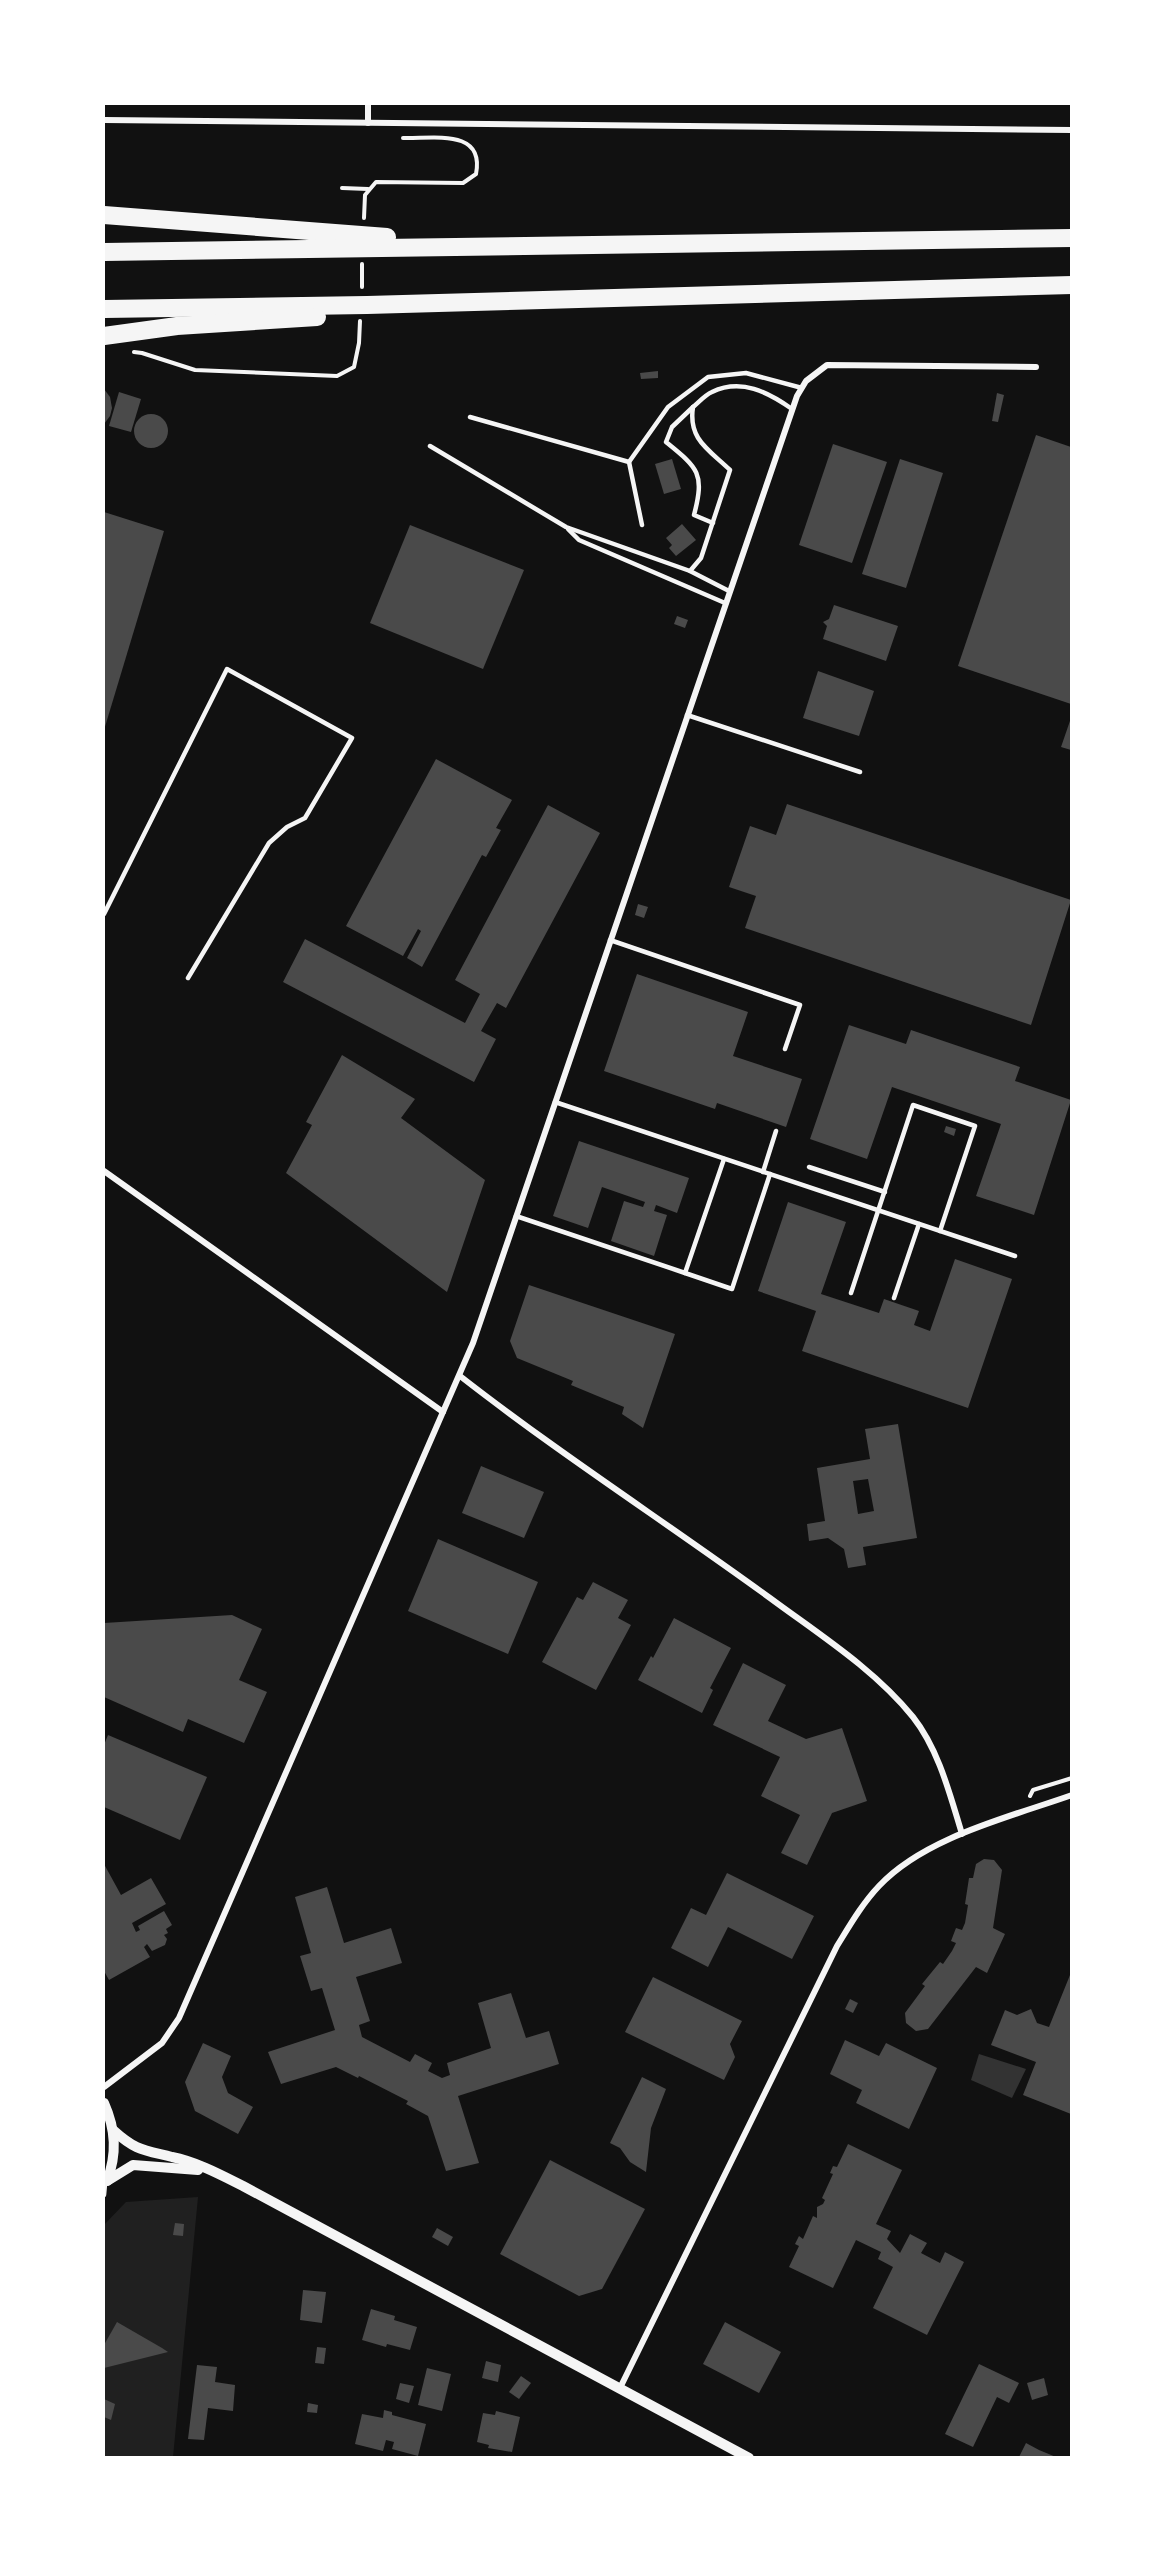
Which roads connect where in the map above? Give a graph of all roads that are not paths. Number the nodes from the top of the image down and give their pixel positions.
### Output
1 (368, 104) edge
2 (104, 120) edge
3 (368, 123) junction
4 (1071, 130) edge
5 (104, 215) edge
6 (1071, 238) edge
7 (499, 246) junction
8 (104, 252) edge
9 (1071, 285) edge
10 (367, 305) junction
11 (104, 309) edge
12 (104, 336) edge
13 (1036, 367) dead end
14 (802, 388) junction
15 (693, 407) junction
16 (792, 409) junction
17 (470, 417) dead end
18 (430, 446) dead end
19 (629, 462) junction
20 (713, 523) junction
21 (642, 525) dead end
22 (566, 527) junction
23 (690, 571) junction
24 (729, 591) junction
25 (725, 603) junction
26 (687, 715) junction
27 (860, 772) dead end
28 (104, 914) edge
29 (610, 940) junction
30 (188, 978) dead end
31 (785, 1049) dead end
32 (555, 1102) junction
33 (776, 1131) dead end
34 (724, 1159) junction
35 (809, 1167) dead end
36 (104, 1172) edge
37 (763, 1172) junction
38 (770, 1174) junction
39 (885, 1191) junction
40 (878, 1210) junction
41 (516, 1216) junction
42 (919, 1224) junction
43 (940, 1231) junction
44 (1015, 1256) dead end
45 (685, 1273) junction
46 (851, 1293) dead end
47 (894, 1298) dead end
48 (459, 1376) junction
49 (443, 1412) junction
50 (1071, 1795) edge
51 (962, 1834) junction
52 (104, 2086) edge
53 (104, 2103) edge
54 (113, 2130) junction
55 (213, 2171) junction
56 (105, 2187) edge
57 (620, 2388) junction
58 (746, 2457) edge

1 - 3 street
2 - 3 street
3 - 4 street
5 - 7 highway
6 - 7 highway
7 - 8 highway
9 - 10 highway
10 - 11 highway
10 - 12 highway
13 - 14 street
14 - 16 street
14 - 19 lane
15 - 16 lane
15 - 20 lane
15 - 20 lane
16 - 24 street
17 - 19 lane
18 - 22 lane
19 - 21 lane
20 - 23 lane
22 - 23 lane
22 - 25 lane
23 - 24 lane
24 - 25 street
25 - 26 street
26 - 27 lane
26 - 29 street
28 - 30 lane
29 - 31 lane
29 - 32 street
32 - 34 lane
32 - 41 street
33 - 37 lane
34 - 37 lane
34 - 45 lane
35 - 39 lane
36 - 49 street
37 - 38 lane
38 - 40 lane
38 - 45 lane
39 - 40 lane
39 - 43 lane
40 - 42 lane
40 - 46 lane
41 - 45 lane
41 - 48 street
42 - 43 lane
42 - 47 lane
43 - 44 lane
48 - 49 street
48 - 51 street
49 - 52 street
50 - 51 street
51 - 57 street
53 - 54 street
54 - 55 street
54 - 56 street
55 - 56 street
55 - 57 street
57 - 58 street

